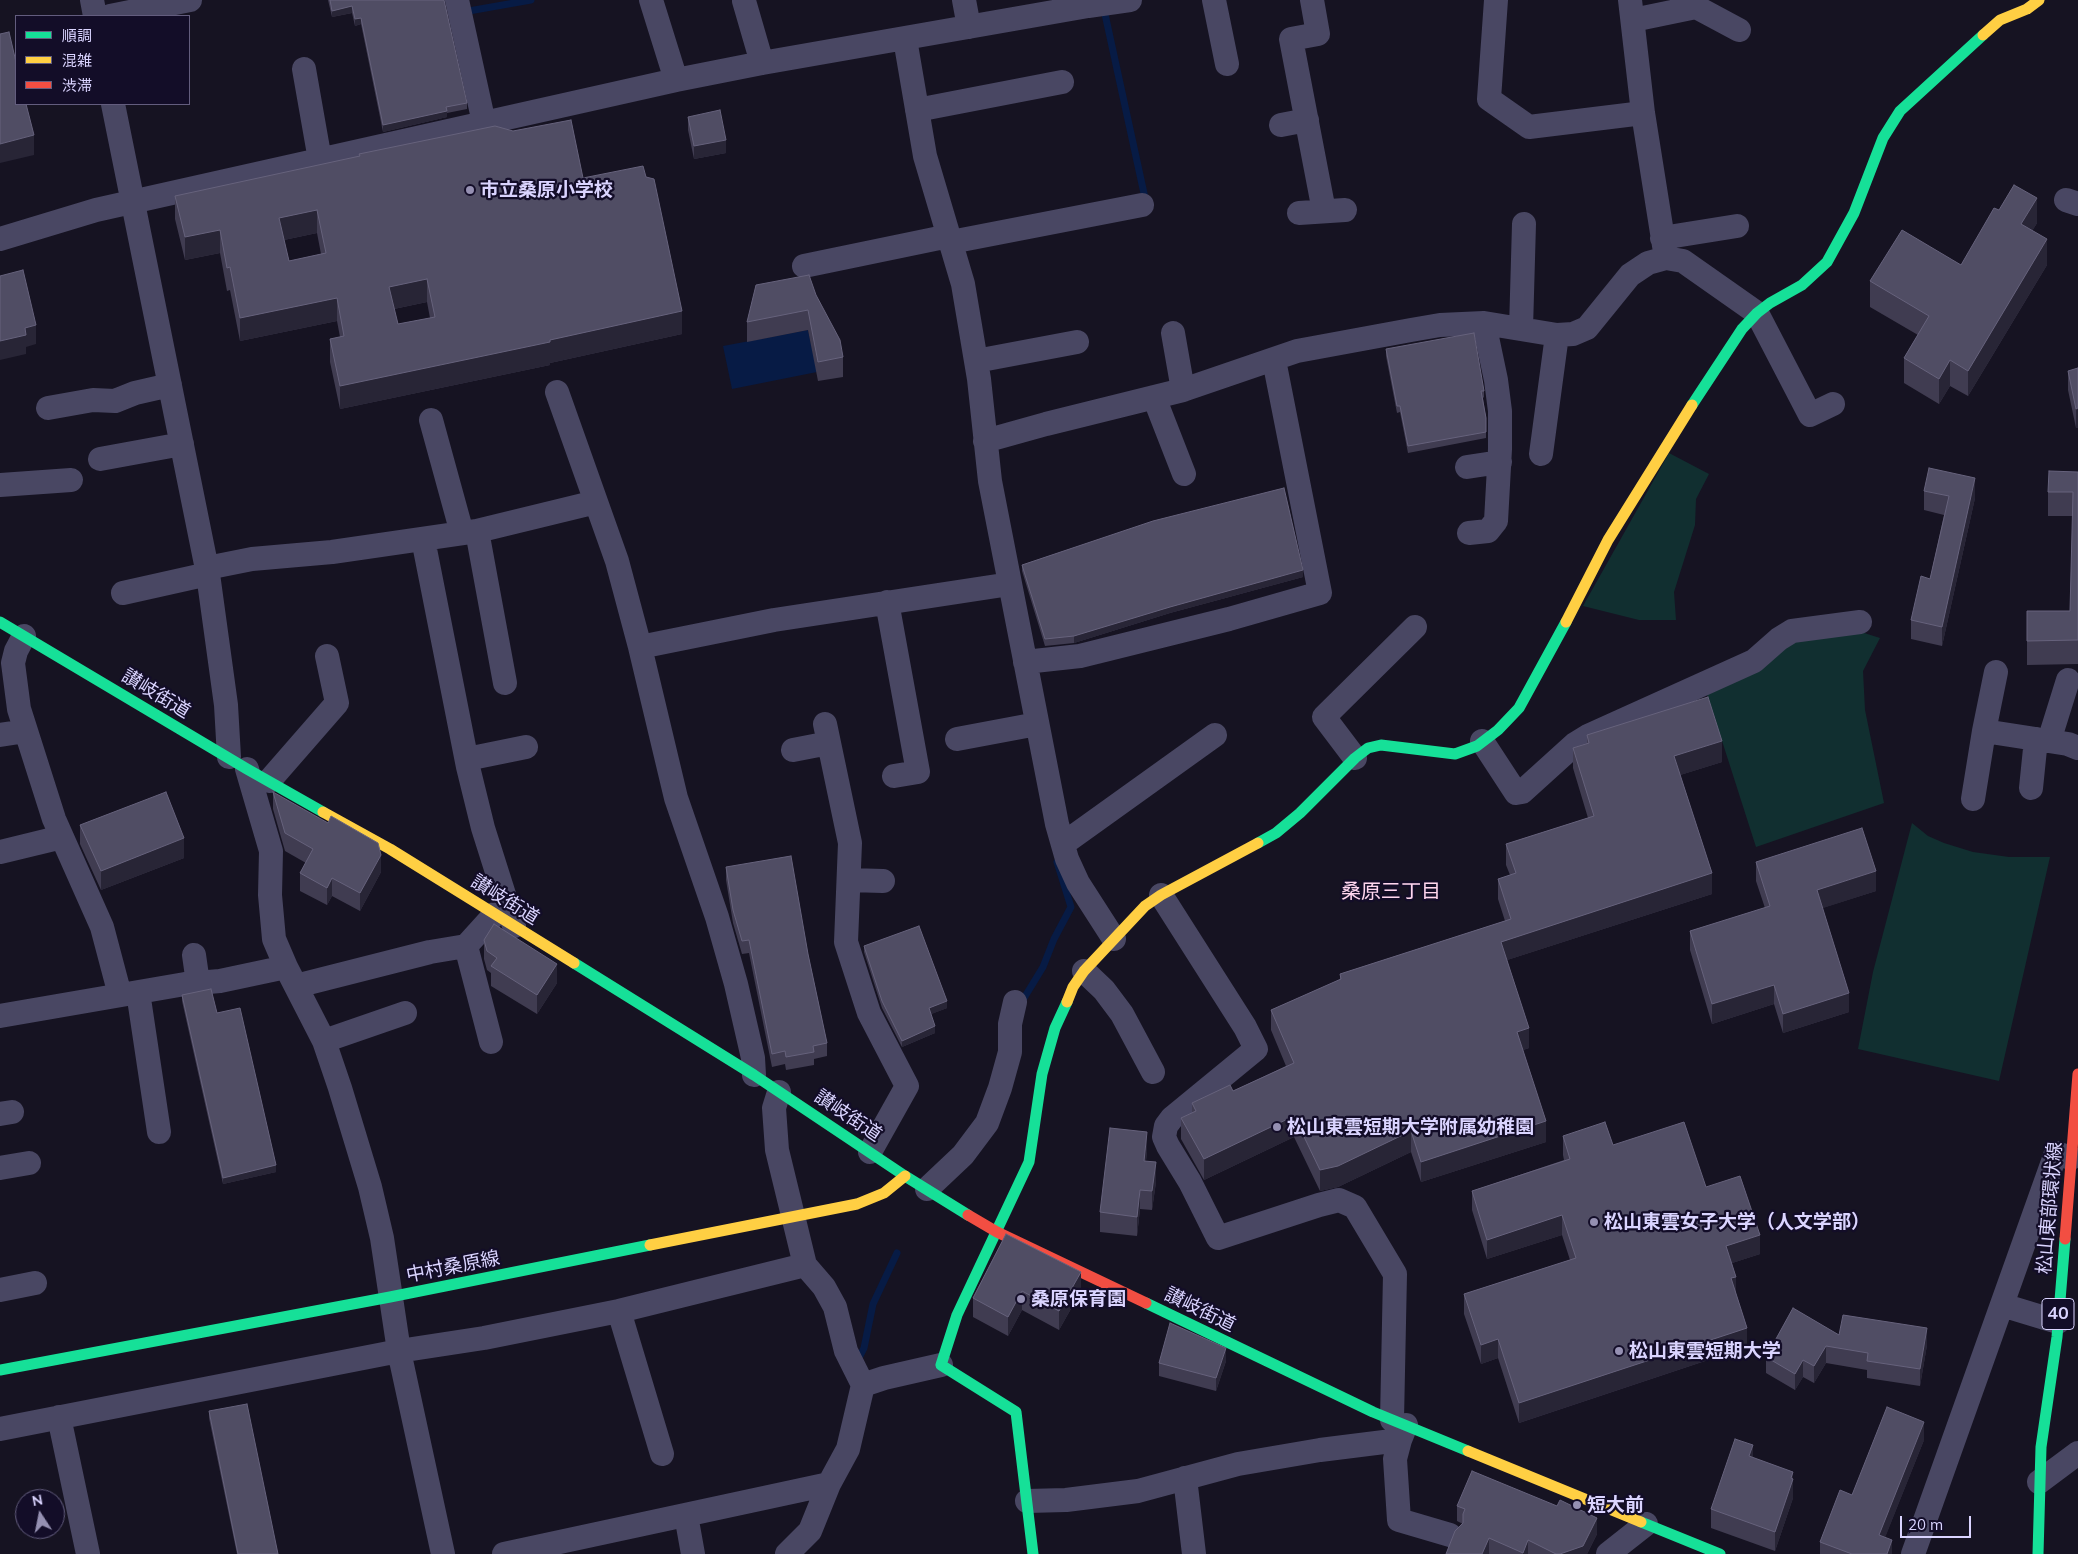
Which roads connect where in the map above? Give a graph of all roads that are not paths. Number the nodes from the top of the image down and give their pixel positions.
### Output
1 (92, 0) edge
2 (190, 0) edge
3 (457, 0) edge
4 (651, 0) edge
5 (964, 0) edge
6 (1130, 0) edge
7 (1214, 0) edge
8 (1312, 0) edge
9 (1496, 0) edge
10 (2039, 0) edge
11 (744, 1) edge
12 (1087, 3) edge
13 (1631, 10) edge
14 (96, 15) edge
15 (115, 15) edge
16 (969, 27) junction
17 (1738, 30) dead end
18 (905, 39) junction
19 (762, 63) junction
20 (1227, 64) dead end
21 (304, 69) dead end
22 (676, 80) junction
23 (1062, 82) dead end
24 (113, 105) edge
25 (917, 110) junction
26 (1643, 113) junction
27 (1307, 120) junction
28 (484, 123) junction
29 (1281, 125) dead end
30 (320, 160) junction
31 (133, 202) junction
32 (1142, 205) dead end
33 (1299, 213) dead end
34 (1524, 224) dead end
35 (1737, 226) dead end
36 (950, 239) junction
37 (0, 240) edge
38 (1664, 248) junction
39 (804, 266) dead end
40 (1757, 314) junction
41 (1484, 323) junction
42 (1521, 329) junction
43 (1173, 333) dead end
44 (1556, 335) junction
45 (1077, 342) dead end
46 (1274, 360) junction
47 (976, 361) junction
48 (170, 385) junction
49 (1183, 390) junction
50 (557, 392) dead end
51 (1154, 397) junction
52 (1833, 404) dead end
53 (48, 408) dead end
54 (431, 420) dead end
55 (986, 441) junction
56 (182, 444) junction
57 (1541, 454) dead end
58 (100, 459) dead end
59 (1500, 462) junction
60 (1467, 467) dead end
61 (1184, 474) dead end
62 (72, 480) dead end
63 (0, 485) edge
64 (596, 502) junction
65 (470, 532) junction
66 (1469, 533) dead end
67 (423, 539) junction
68 (207, 571) junction
69 (1010, 584) junction
70 (123, 593) dead end
71 (887, 602) junction
72 (0, 622) edge
73 (1860, 622) dead end
74 (1415, 627) dead end
75 (24, 636) junction
76 (640, 647) junction
77 (328, 656) dead end
78 (1025, 662) junction
79 (1996, 672) dead end
80 (2068, 680) dead end
81 (505, 683) dead end
82 (1037, 724) junction
83 (1984, 730) junction
84 (26, 731) junction
85 (0, 735) edge
86 (1215, 735) dead end
87 (957, 739) dead end
88 (2043, 740) junction
89 (1482, 741) junction
90 (526, 746) dead end
91 (2078, 748) edge
92 (793, 750) dead end
93 (467, 758) junction
94 (1355, 758) junction
95 (238, 763) junction
96 (894, 776) dead end
97 (269, 781) junction
98 (2030, 788) dead end
99 (1973, 799) dead end
100 (62, 837) junction
101 (1063, 844) junction
102 (0, 852) edge
103 (849, 880) junction
104 (883, 881) dead end
105 (1161, 895) junction
106 (504, 920) junction
107 (1114, 940) junction
108 (466, 946) junction
109 (194, 955) dead end
110 (1084, 971) junction
111 (291, 976) junction
112 (198, 983) junction
113 (129, 994) junction
114 (1015, 1002) dead end
115 (405, 1013) dead end
116 (0, 1016) edge
117 (324, 1041) junction
118 (491, 1042) dead end
119 (1153, 1072) dead end
120 (2078, 1074) edge
121 (754, 1075) junction
122 (779, 1092) junction
123 (159, 1132) dead end
124 (870, 1152) junction
125 (2071, 1158) junction
126 (29, 1163) dead end
127 (0, 1168) edge
128 (905, 1176) junction
129 (927, 1189) junction
130 (794, 1217) junction
131 (997, 1232) junction
132 (805, 1265) junction
133 (35, 1283) dead end
134 (0, 1290) edge
135 (390, 1297) junction
136 (2002, 1305) junction
137 (619, 1311) junction
138 (2058, 1322) junction
139 (400, 1351) junction
140 (941, 1365) junction
141 (0, 1370) edge
142 (863, 1385) junction
143 (59, 1417) junction
144 (1399, 1428) junction
145 (0, 1429) edge
146 (2078, 1453) edge
147 (662, 1454) dead end
148 (1185, 1478) junction
149 (2039, 1482) junction
150 (829, 1484) junction
151 (1027, 1501) junction
152 (686, 1515) junction
153 (1646, 1524) junction
154 (1450, 1535) dead end
155 (88, 1554) edge
156 (443, 1554) edge
157 (504, 1554) edge
158 (693, 1554) edge
159 (787, 1554) edge
160 (1033, 1554) edge
161 (1194, 1554) edge
162 (1608, 1554) edge
163 (1720, 1554) edge
164 (1913, 1554) edge
165 (2038, 1554) edge

1 - 14 street
2 - 15 street
3 - 28 street
4 - 22 street
5 - 16 street
6 - 12 street
7 - 20 street
8 - 27 street
9 - 26 street
10 - 40 street
11 - 19 street
12 - 16 street
13 - 17 street
13 - 26 street
16 - 18 street
18 - 19 street
18 - 25 street
19 - 22 street
21 - 30 street
22 - 28 street
23 - 25 street
24 - 31 street
25 - 36 street
26 - 38 street
27 - 29 street
27 - 33 street
28 - 30 street
30 - 31 street
31 - 37 street
31 - 48 street
32 - 36 street
34 - 42 street
35 - 38 street
36 - 39 street
36 - 47 street
38 - 40 street
38 - 44 street
40 - 52 street
40 - 89 street
41 - 42 street
41 - 46 street
41 - 59 street
42 - 44 street
43 - 49 street
44 - 57 street
45 - 47 street
46 - 49 street
46 - 78 street
47 - 55 street
48 - 53 street
48 - 56 street
49 - 51 street
50 - 64 street
51 - 55 street
51 - 61 street
54 - 65 street
55 - 69 street
56 - 58 street
56 - 68 street
59 - 60 street
59 - 66 street
62 - 63 street
64 - 65 street
64 - 76 street
65 - 67 street
65 - 81 street
67 - 68 street
67 - 93 street
68 - 70 street
68 - 95 street
69 - 71 street
69 - 78 street
71 - 76 street
71 - 96 street
72 - 75 street, 讃岐街道
73 - 89 street
74 - 94 street
75 - 84 street
75 - 95 street, 讃岐街道
76 - 121 street
77 - 97 street
78 - 82 street
79 - 83 street
80 - 88 street
82 - 87 street
82 - 101 street
83 - 88 street
83 - 99 street
84 - 85 street
84 - 100 street
86 - 101 street
88 - 91 street
88 - 98 street
89 - 94 street
90 - 93 street
92 - 103 street
93 - 106 street
94 - 105 street
95 - 97 street, 讃岐街道
95 - 111 street
97 - 106 street, 讃岐街道
100 - 102 street
100 - 113 street
101 - 107 street
103 - 104 street
103 - 124 street
105 - 107 street
105 - 144 street
106 - 108 street
106 - 121 street, 讃岐街道
107 - 110 street
108 - 111 street
108 - 118 street
109 - 112 street
110 - 119 street
110 - 131 street
111 - 112 street
111 - 117 street
112 - 113 street
113 - 116 street
113 - 123 street
114 - 129 street
115 - 117 street
117 - 135 street
120 - 125 street, 松山東部環状線 / 40
121 - 122 street, 讃岐街道
122 - 124 street, 讃岐街道
122 - 130 street
124 - 128 street, 讃岐街道
125 - 136 street
125 - 138 street, 松山東部環状線 / 40
126 - 127 street
128 - 129 street, 讃岐街道
128 - 130 street, 中村桑原線
129 - 131 street, 讃岐街道
130 - 132 street
130 - 135 street, 中村桑原線
131 - 140 street
131 - 144 street, 讃岐街道
132 - 137 street
132 - 142 street
133 - 134 street
135 - 139 street
135 - 141 street, 中村桑原線
136 - 138 street
136 - 164 street
137 - 139 street
137 - 147 street
138 - 149 street, 松山東部環状線 / 40
139 - 143 street
139 - 156 street
140 - 142 street
140 - 151 street
142 - 150 street
143 - 145 street
143 - 155 street
144 - 148 street
144 - 153 street, 讃岐街道
144 - 154 street
146 - 149 street
148 - 151 street
148 - 161 street
149 - 165 street, 松山東部環状線 / 40
150 - 152 street
150 - 159 street
151 - 160 street
152 - 157 street
152 - 158 street
153 - 162 street
153 - 163 street, 讃岐街道

